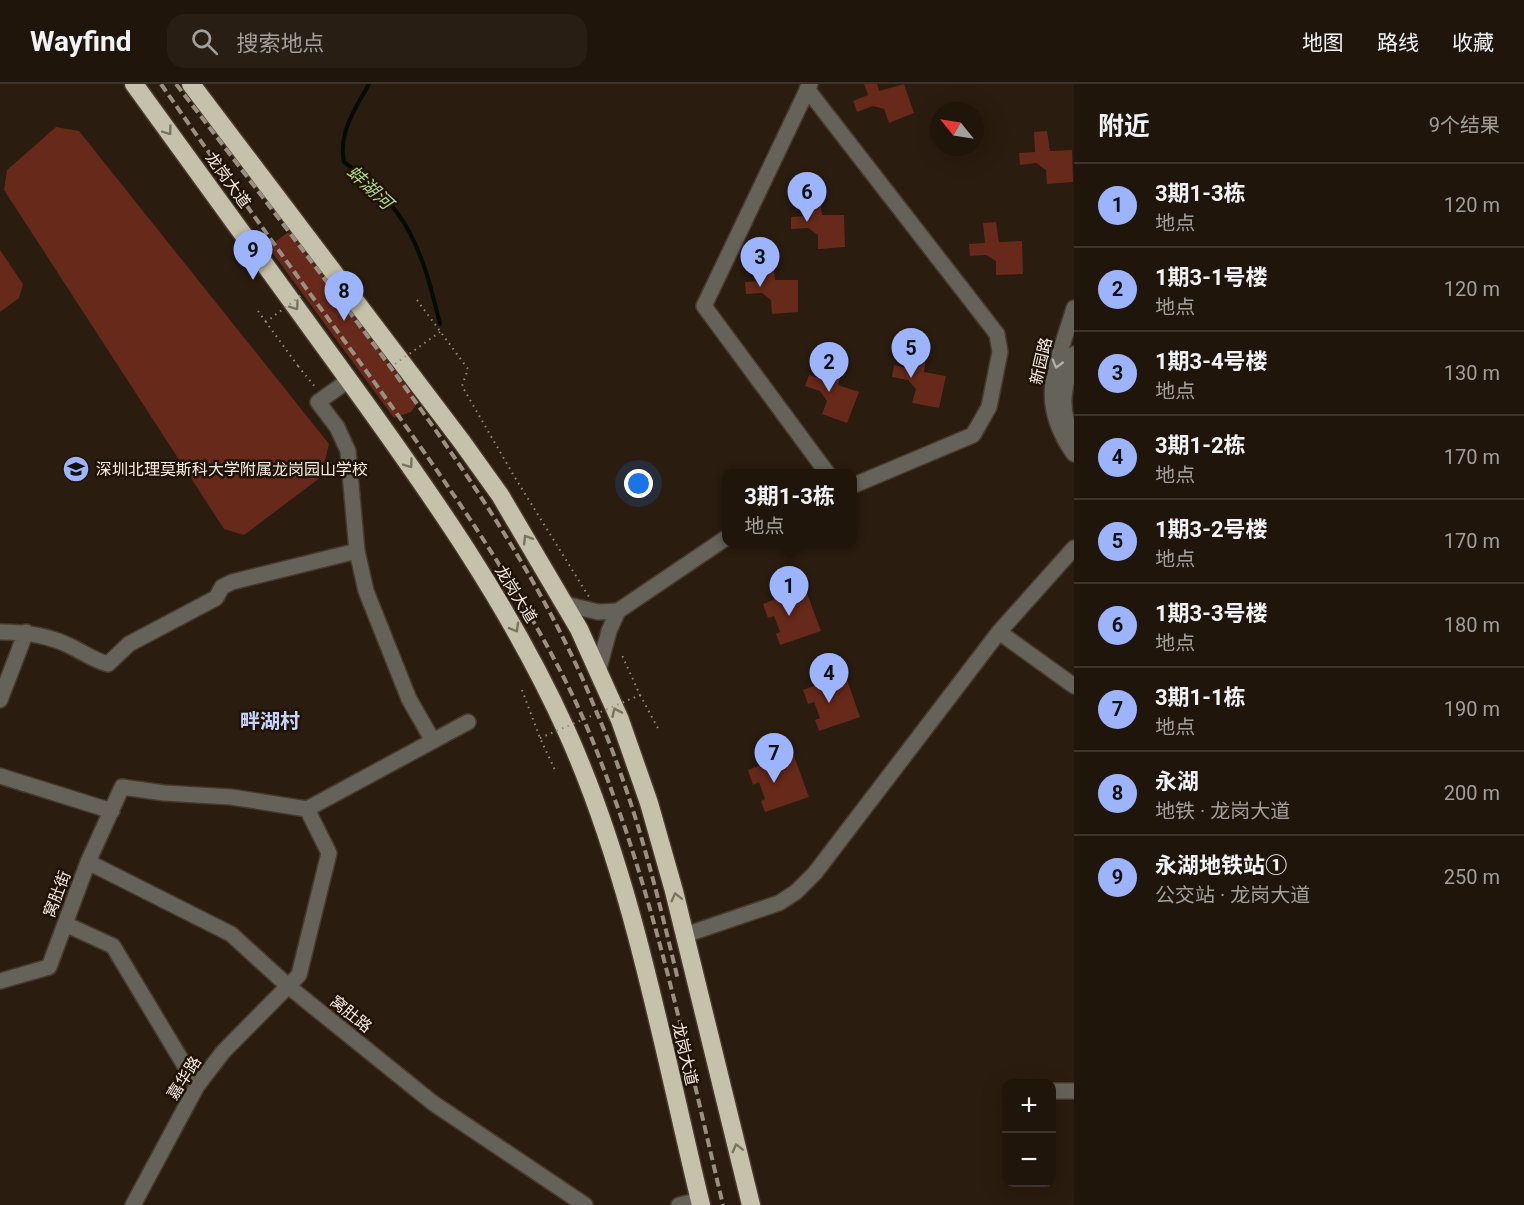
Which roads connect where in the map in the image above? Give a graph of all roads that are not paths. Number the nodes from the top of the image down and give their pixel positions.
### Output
1 (134, 84) edge
2 (191, 84) edge
3 (808, 86) edge
4 (1074, 308) edge
5 (1074, 354) edge
6 (349, 380) junction
7 (1074, 436) edge
8 (1074, 454) edge
9 (824, 469) edge
10 (857, 484) edge
11 (722, 541) edge
12 (1074, 548) edge
13 (357, 551) junction
14 (565, 604) junction
15 (618, 611) junction
16 (0, 632) edge
17 (26, 632) junction
18 (999, 632) junction
19 (598, 672) junction
20 (1074, 686) edge
21 (0, 700) edge
22 (468, 722) dead end
23 (433, 741) junction
24 (0, 776) edge
25 (307, 809) junction
26 (112, 811) junction
27 (88, 862) junction
28 (65, 924) junction
29 (685, 935) junction
30 (0, 981) edge
31 (288, 986) junction
32 (197, 1086) junction
33 (1056, 1091) edge
34 (1074, 1091) edge
35 (700, 1203) edge
36 (133, 1205) edge
37 (585, 1205) edge
38 (679, 1205) edge
39 (751, 1205) edge

1 -> 6 highway, 龙岗大道
14 -> 2 highway, 龙岗大道
3 - 9 street
3 - 10 street
4 -> 8 street, 新园路
5 - 7 street, 新园路
6 - 13 street
6 -> 35 highway, 龙岗大道
11 - 15 street
12 - 18 street
13 - 17 street
13 - 23 street
14 - 15 street
14 - 19 highway, 龙岗大道
15 - 19 street
16 - 17 street
17 - 21 street
18 - 20 street
18 - 29 street
29 -> 19 highway, 龙岗大道
22 - 23 street
23 - 25 street
24 - 26 street
25 - 26 street, 窝肚街
25 - 31 street, 嘉华路
26 - 27 street, 窝肚街
27 - 28 street, 窝肚街
27 - 31 street, 窝肚路
28 - 30 street, 窝肚街
28 - 32 street
39 -> 29 highway, 龙岗大道
31 - 32 street, 嘉华路
31 - 37 street, 窝肚路
32 - 36 street, 嘉华路
33 - 34 street
35 - 38 street

